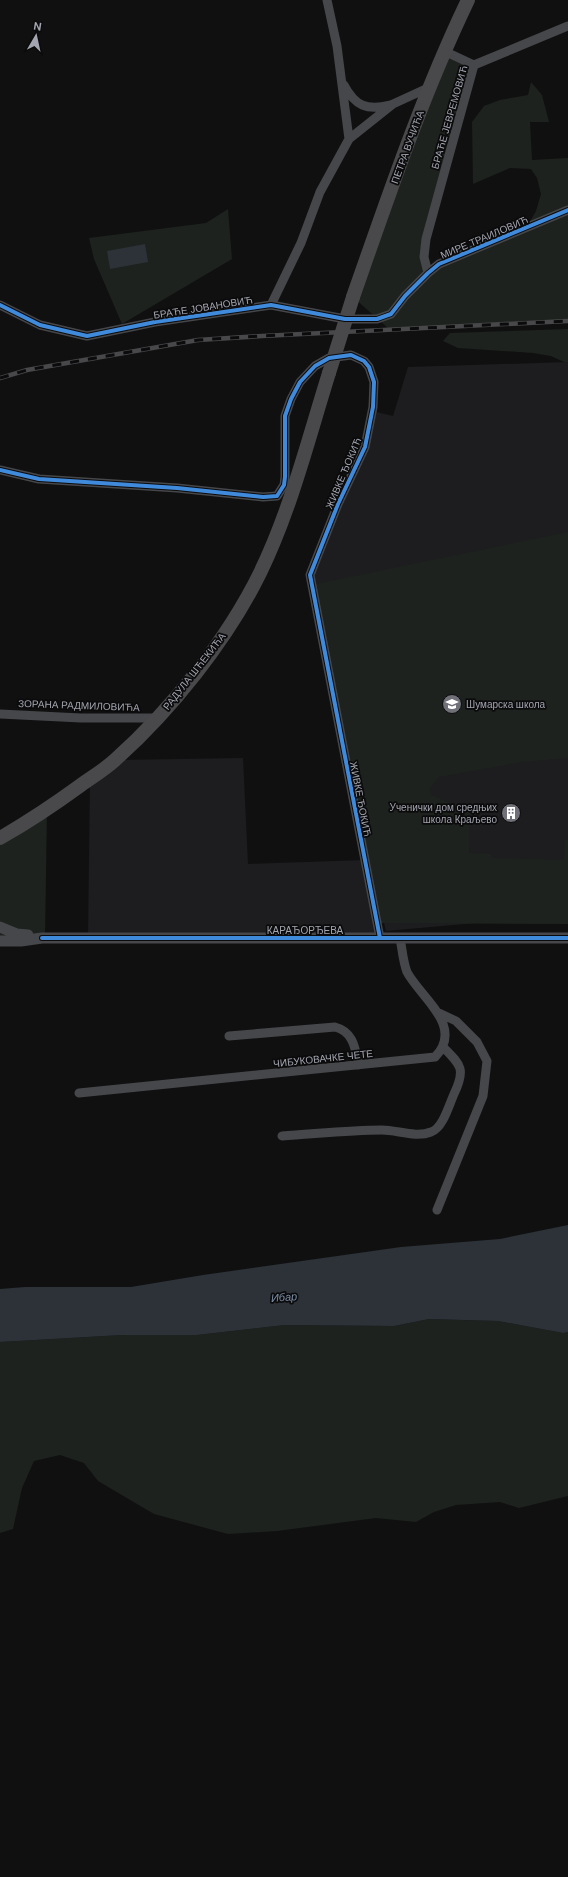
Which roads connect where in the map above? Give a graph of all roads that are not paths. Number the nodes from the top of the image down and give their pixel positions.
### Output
1 (327, 0) edge
2 (468, 0) edge
3 (568, 26) edge
4 (444, 52) junction
5 (474, 65) junction
6 (341, 79) junction
7 (430, 87) junction
8 (393, 104) junction
9 (349, 139) junction
10 (568, 210) edge
11 (428, 273) junction
12 (0, 305) edge
13 (271, 305) junction
14 (354, 320) joint
15 (329, 373) joint
16 (0, 470) edge
17 (0, 714) edge
18 (157, 718) junction
19 (26, 823) junction
20 (0, 838) edge
21 (0, 845) edge
22 (0, 928) edge
23 (42, 938) junction
24 (380, 938) junction
25 (400, 938) junction
26 (568, 938) edge
27 (0, 941) edge
28 (439, 1013) junction
29 (229, 1036) dead end
30 (442, 1047) junction
31 (359, 1065) junction
32 (79, 1093) dead end
33 (282, 1136) dead end
34 (437, 1210) dead end

1 - 6 street
2 - 4 main road, ПЕТРА ВУЧИЋА
3 - 5 street, БРАЋЕ ЈЕВРЕМОВИЋ
4 - 5 street
4 - 7 main road, ПЕТРА ВУЧИЋА
5 - 11 street, БРАЋЕ ЈЕВРЕМОВИЋ
6 - 8 street
6 - 9 street
7 - 8 street
7 - 15 main road, ПЕТРА ВУЧИЋА, bridge
8 - 9 street
9 - 13 street
10 - 11 street, МИРЕ ТРАИЛОВИЋ
11 - 14 street, МИРЕ ТРАИЛОВИЋ
12 - 13 street, БРАЋЕ ЈОВАНОВИЋ
13 - 14 street, БРАЋЕ ЈОВАНОВИЋ
15 - 18 main road, РАДУЛА ШЋЕКИЋА
16 - 24 street, ЖИВКЕ ЂОКИЋ
17 - 18 street, ЗОРАНА РАДМИЛОВИЋА
18 - 19 main road, РАДУЛА ШЋЕКИЋА
19 - 20 main road, РАДУЛА ШЋЕКИЋА
19 - 21 main road
22 - 23 street, КАРАЂОРЂЕВА
23 - 24 street, КАРАЂОРЂЕВА
23 - 27 street, КАРАЂОРЂЕВА
24 - 25 street, КАРАЂОРЂЕВА
25 - 26 street, КАРАЂОРЂЕВА
25 - 28 street
28 - 30 street
28 - 34 street
29 - 31 street
30 - 31 street, ЧИБУКОВАЧКЕ ЧЕТЕ
30 - 33 street
31 - 32 street, ЧИБУКОВАЧКЕ ЧЕТЕ

